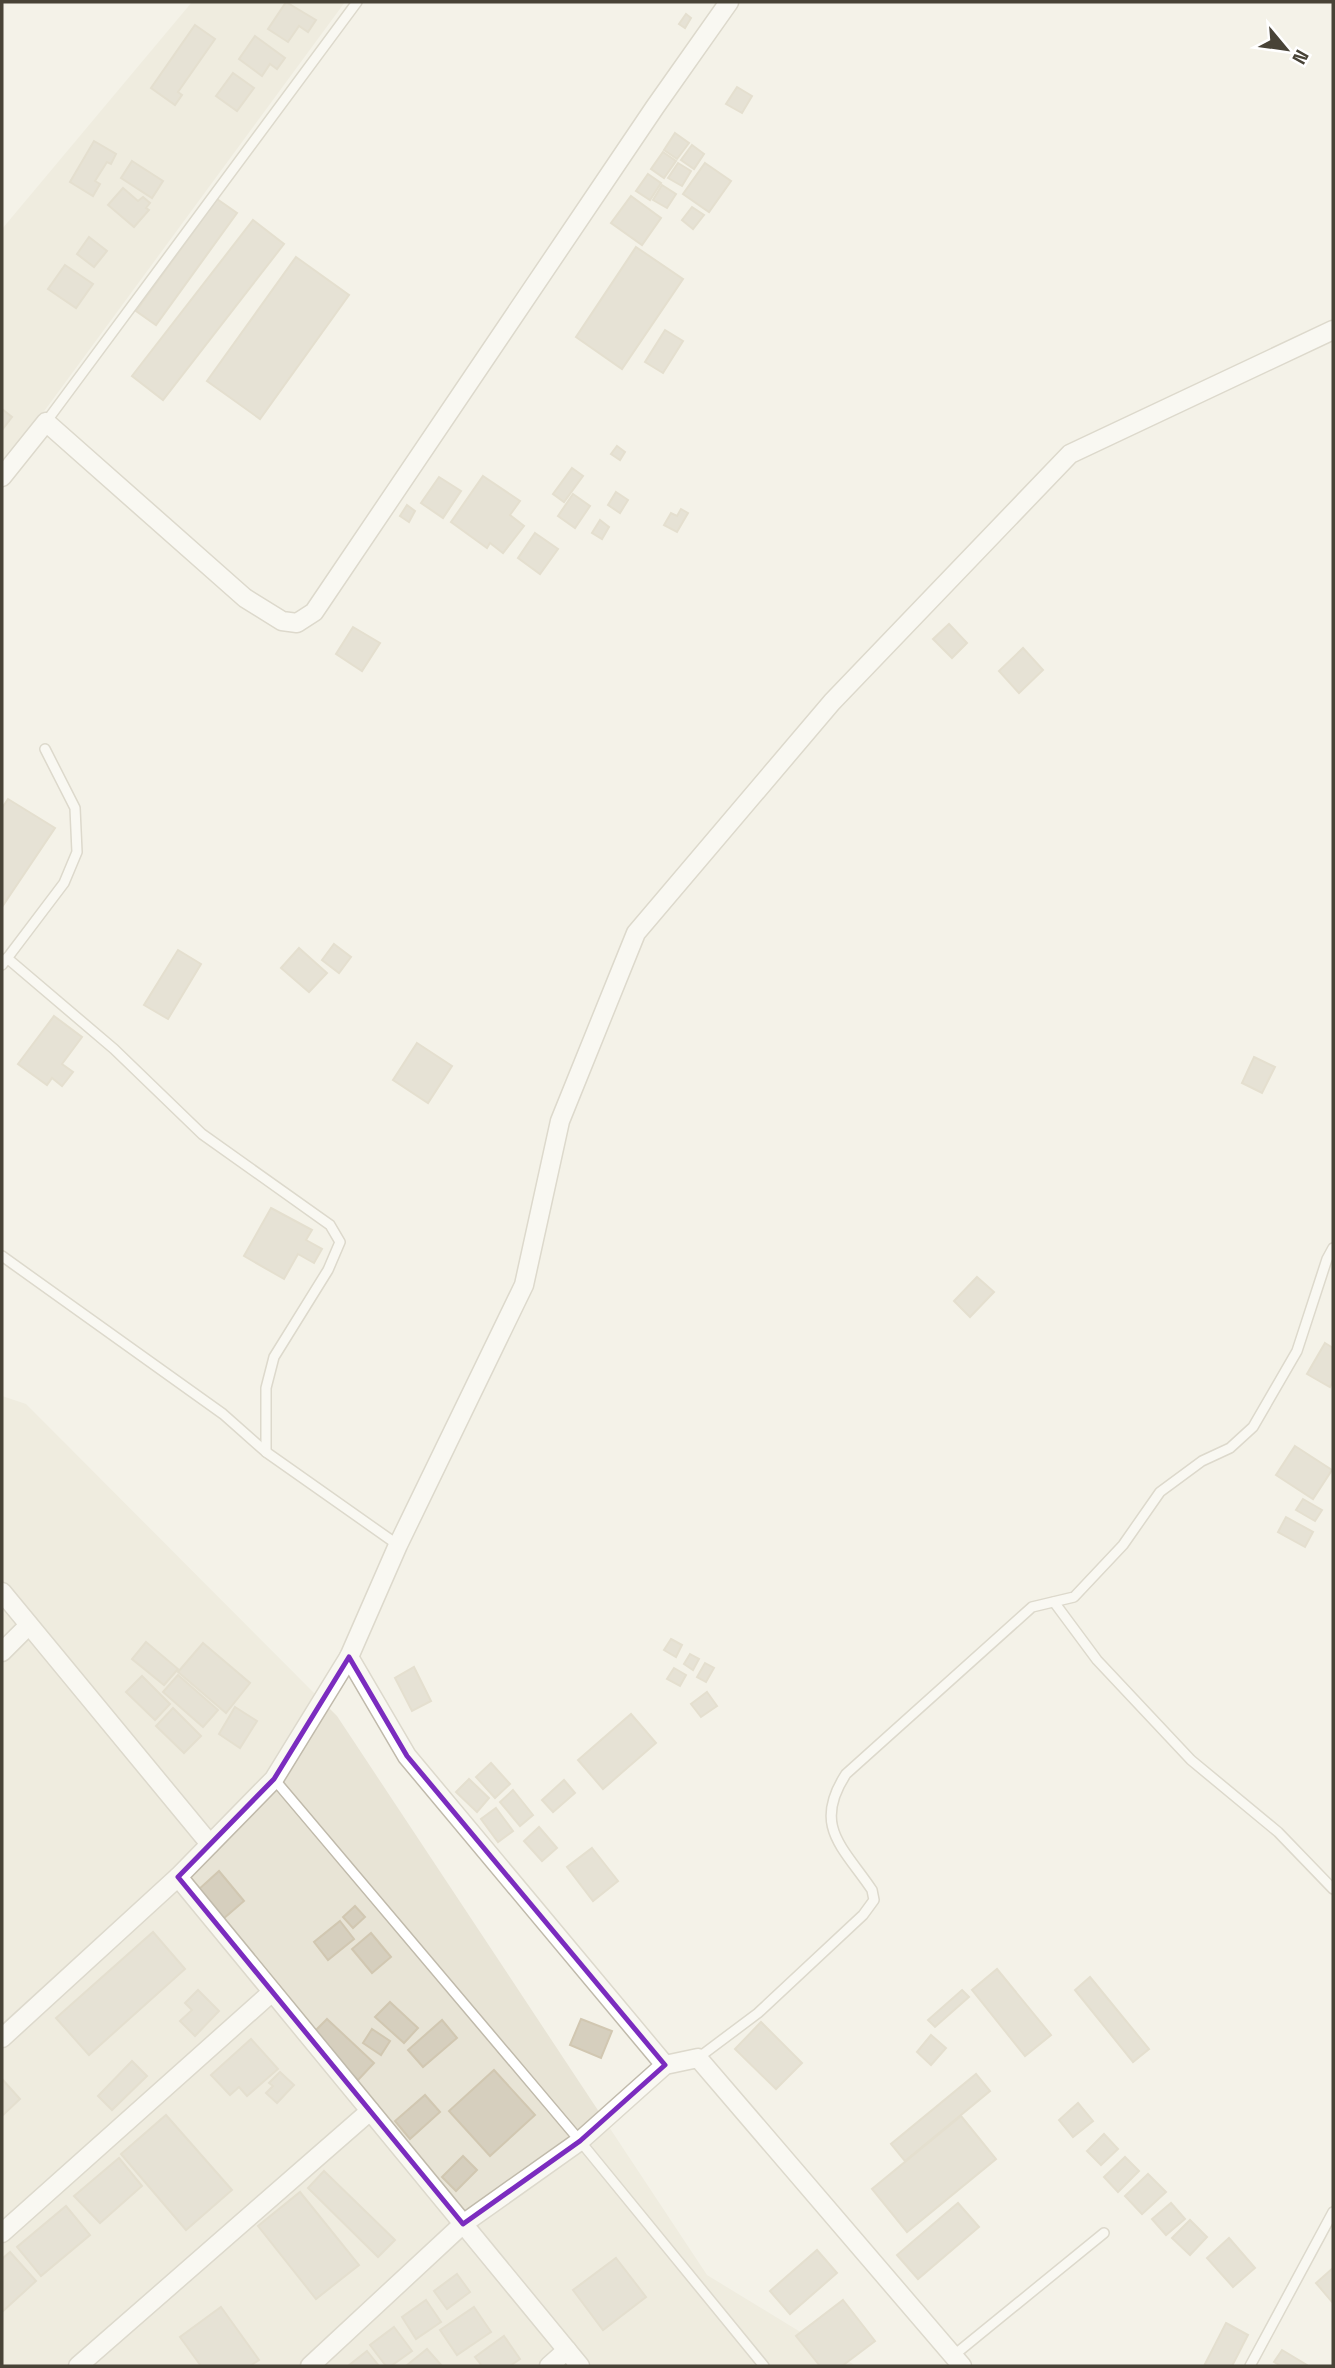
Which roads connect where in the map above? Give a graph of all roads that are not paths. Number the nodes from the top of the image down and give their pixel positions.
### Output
1 (357, 2) edge
2 (729, 2) edge
3 (1333, 330) edge
4 (46, 422) junction
5 (2, 477) edge
6 (45, 749) dead end
7 (4, 961) edge
8 (1333, 1248) edge
9 (2, 1256) edge
10 (267, 1452) junction
11 (398, 1545) junction
12 (2, 1592) edge
13 (1054, 1602) junction
14 (29, 1625) junction
15 (2, 1652) edge
16 (349, 1657) junction
17 (274, 1779) junction
18 (210, 1844) junction
19 (178, 1877) junction
20 (1333, 1889) edge
21 (272, 1992) junction
22 (2, 2038) edge
23 (698, 2058) junction
24 (665, 2066) junction
25 (370, 2111) junction
26 (580, 2141) junction
27 (1333, 2212) edge
28 (463, 2224) junction
29 (2, 2233) edge
30 (1104, 2233) dead end
31 (567, 2350) junction
32 (957, 2361) edge
33 (78, 2366) edge
34 (310, 2366) edge
35 (549, 2366) edge
36 (580, 2366) edge
37 (764, 2366) edge
38 (1250, 2366) edge

1 - 4 lane
2 - 4 street
3 - 11 street
4 - 5 street
6 - 7 lane
7 - 10 lane
8 - 13 lane
9 - 10 lane
10 - 11 lane
11 - 16 street
12 - 14 street
13 - 20 lane
13 - 23 lane
14 - 15 street
14 - 18 street
16 - 17 street
16 - 24 street
17 - 18 street
17 - 26 lane
18 - 19 street
19 - 21 street
19 - 22 street
21 - 25 street
21 - 29 street
23 - 24 street
23 - 32 street
24 - 26 street
25 - 28 street
25 - 33 street
26 - 28 street
26 - 37 lane
27 - 38 lane
28 - 31 street
28 - 34 street
30 - 32 lane
31 - 35 street
31 - 36 street

